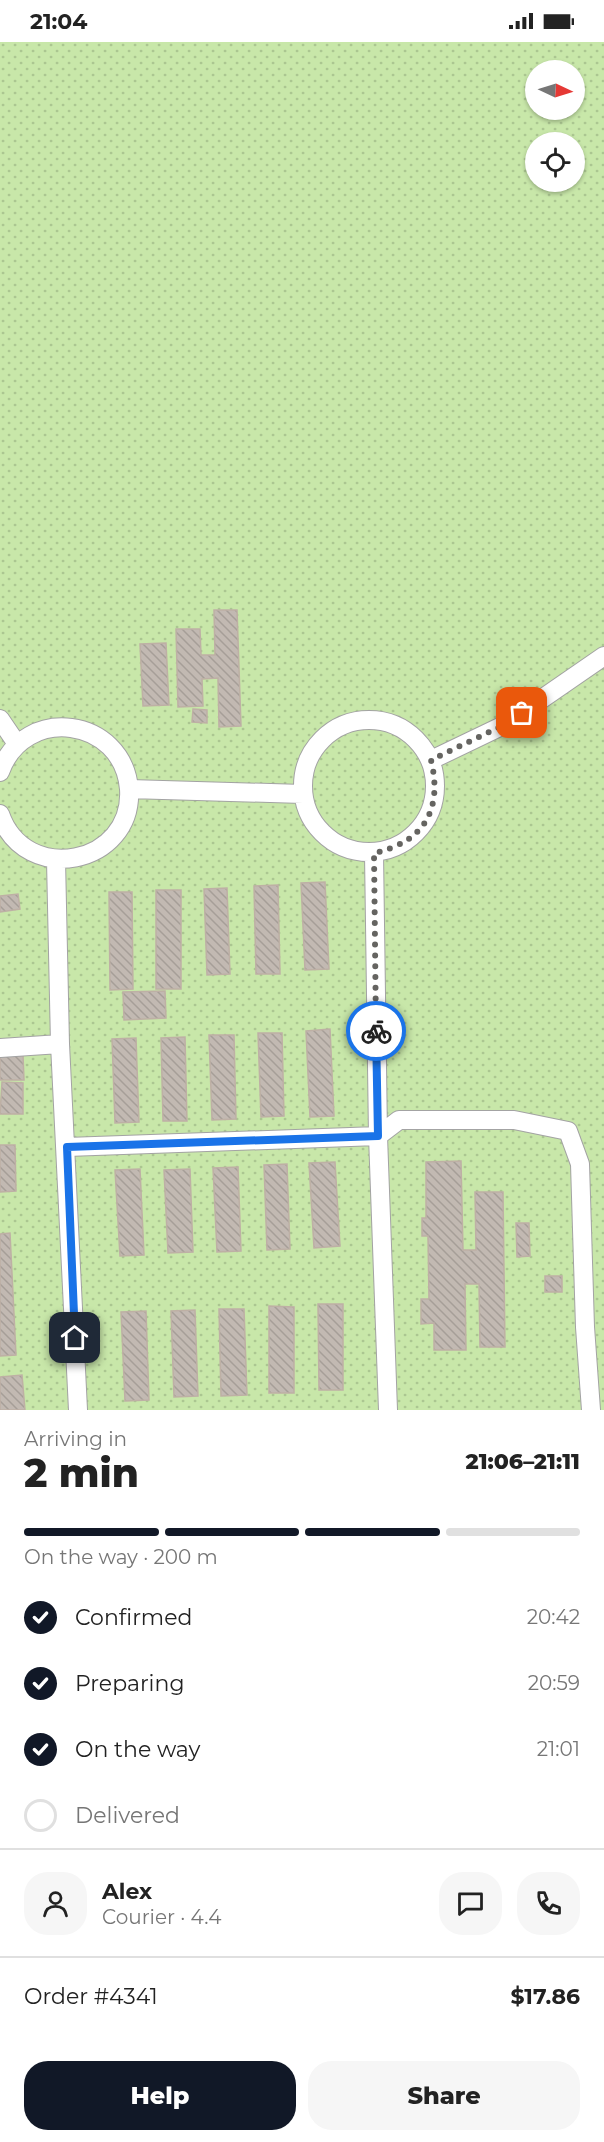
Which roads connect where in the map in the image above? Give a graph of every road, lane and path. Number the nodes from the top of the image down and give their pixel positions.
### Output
1 (604, 656) edge
2 (0, 719) edge
3 (17, 744) junction
4 (431, 760) junction
5 (0, 772) edge
6 (129, 789) junction
7 (303, 794) junction
8 (0, 814) edge
9 (374, 853) junction
10 (56, 860) junction
11 (60, 1044) junction
12 (0, 1048) edge
13 (378, 1136) junction
14 (67, 1147) junction
15 (78, 1410) edge
16 (383, 1410) edge
17 (388, 1410) edge
18 (591, 1410) edge

1 - 4 street
2 - 3 street
3 - 5 street
3 - 6 street
4 - 7 street
4 - 9 street
6 - 7 street
6 - 10 street
7 - 9 street
8 - 10 street
9 - 13 street
10 - 11 street
11 - 12 street
11 - 14 street
13 - 14 street
13 - 17 street
13 - 18 street
14 - 15 street
16 - 17 street

